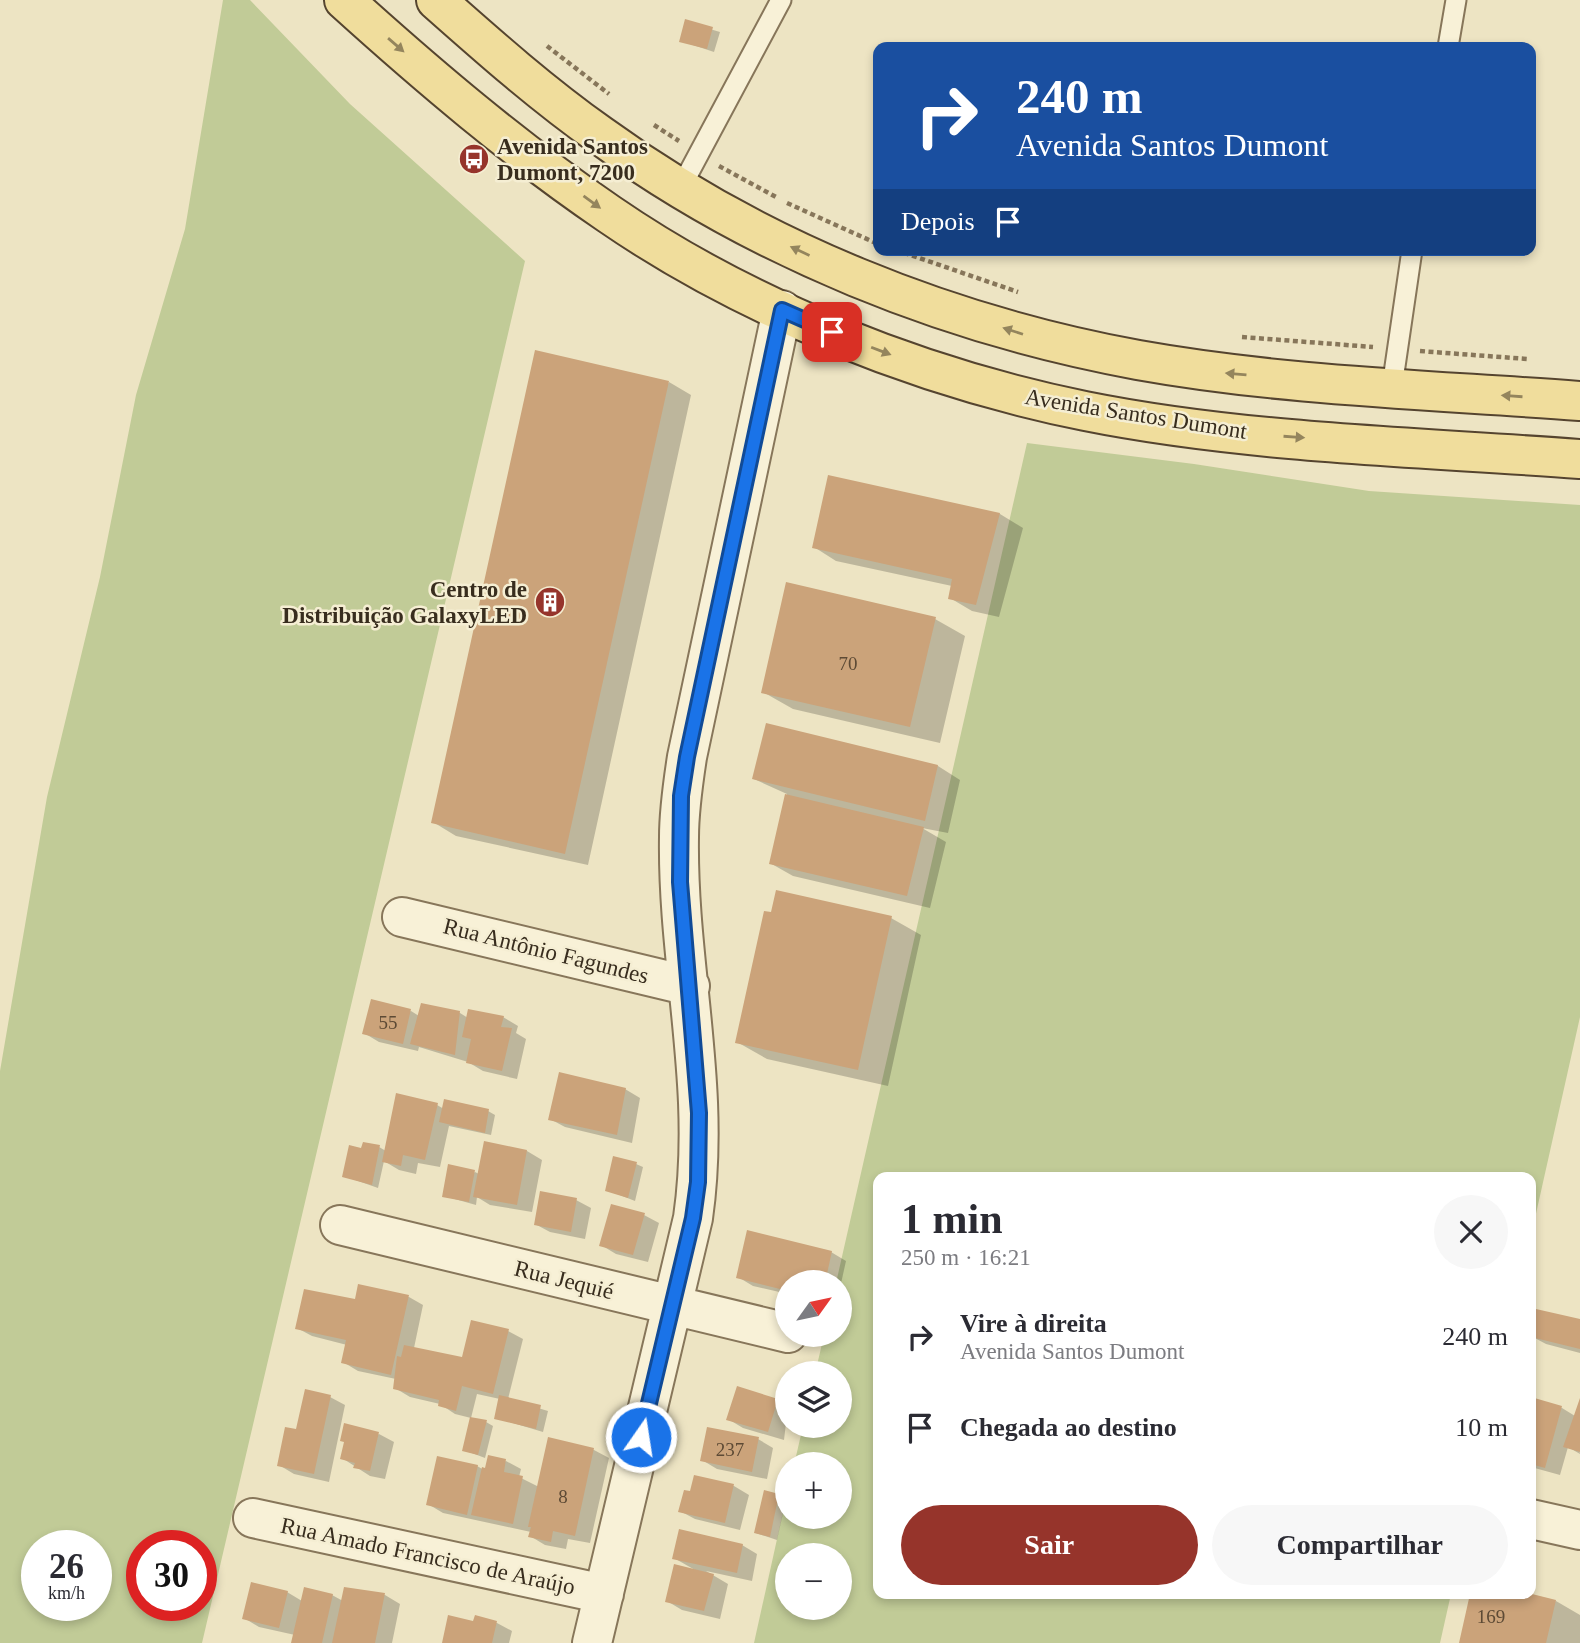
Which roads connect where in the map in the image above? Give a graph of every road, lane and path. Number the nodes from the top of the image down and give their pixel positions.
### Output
1 (344, 0) edge
2 (436, 0) edge
3 (781, 0) edge
4 (1456, 0) edge
5 (1449, 42) edge
6 (680, 188) junction
7 (913, 256) edge
8 (1411, 256) edge
9 (1021, 293) dead end
10 (782, 310) junction
11 (1237, 336) dead end
12 (1397, 349) junction
13 (1541, 360) dead end
14 (1392, 387) junction
15 (1580, 401) edge
16 (1580, 459) edge
17 (402, 917) dead end
18 (690, 986) junction
19 (340, 1225) dead end
20 (672, 1307) junction
21 (775, 1331) edge
22 (253, 1518) dead end
23 (1536, 1521) edge
24 (1580, 1530) edge
25 (604, 1594) junction
26 (592, 1643) edge

1 -> 10 main road, Avenida Santos Dumont
2 - 6 main road
3 - 6 lane
4 - 5 lane
14 -> 6 main road
7 - 9 path
8 - 12 lane
10 -> 16 main road, Avenida Santos Dumont
10 - 18 street
11 - 12 path
12 - 13 path
12 - 14 lane
15 -> 14 main road
17 - 18 street, Rua Antônio Fagundes
18 - 20 street
19 - 20 street, Rua Jequié
20 - 21 street, Rua Jequié
20 - 25 street
22 - 25 street, Rua Amado Francisco de Araújo
23 - 24 street
25 - 26 street

